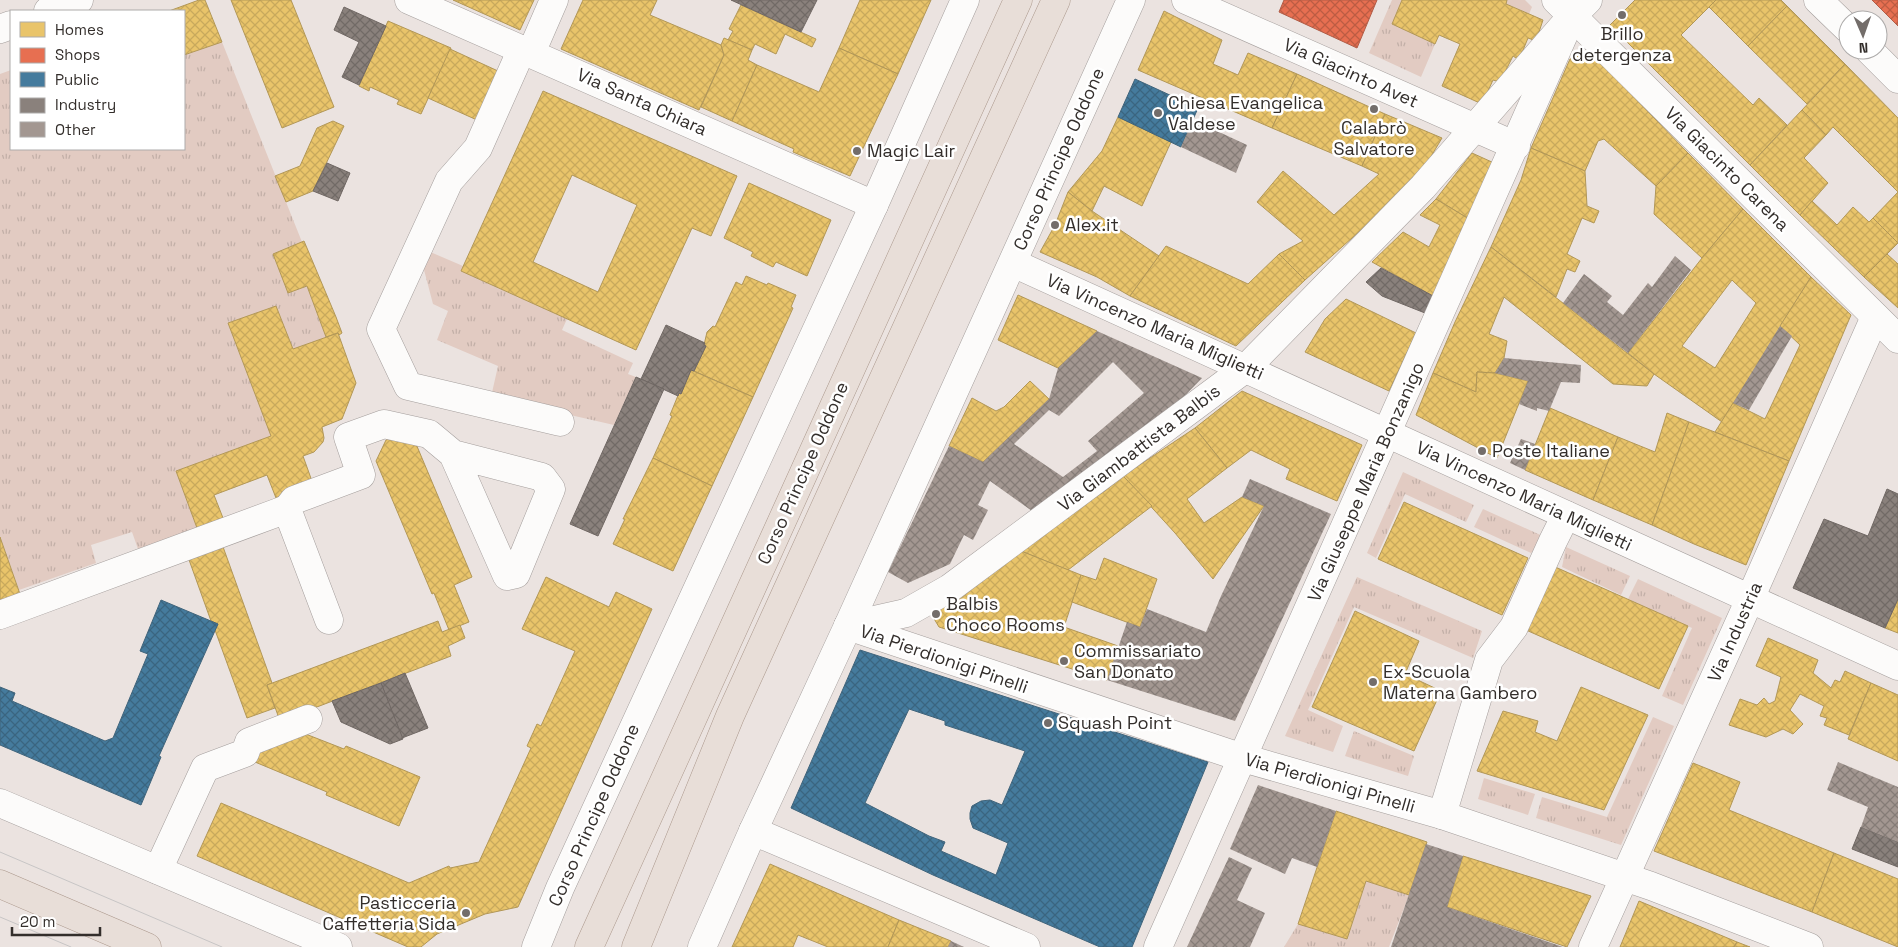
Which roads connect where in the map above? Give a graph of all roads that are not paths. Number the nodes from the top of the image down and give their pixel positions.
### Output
1 (79, 0) edge
2 (409, 0) edge
3 (554, 0) edge
4 (965, 0) edge
5 (1018, 0) edge
6 (1056, 0) edge
7 (1131, 0) edge
8 (1186, 0) edge
9 (1818, 0) edge
10 (1572, 5) edge
11 (51, 10) edge
12 (1838, 19) edge
13 (526, 51) junction
14 (1879, 60) edge
15 (1898, 79) edge
16 (1475, 129) junction
17 (1516, 146) junction
18 (874, 205) junction
19 (1013, 263) junction
20 (1875, 317) junction
21 (1898, 339) edge
22 (1246, 368) junction
23 (560, 422) dead end
24 (1388, 433) junction
25 (453, 454) dead end
26 (287, 510) junction
27 (1566, 515) junction
28 (1750, 599) junction
29 (0, 615) edge
30 (329, 620) dead end
31 (848, 626) junction
32 (1898, 666) edge
33 (308, 719) dead end
34 (1243, 758) junction
35 (0, 803) edge
36 (1442, 816) junction
37 (753, 831) junction
38 (158, 870) junction
39 (1624, 877) junction
40 (0, 884) edge
41 (147, 947) edge
42 (338, 947) edge
43 (536, 947) edge
44 (589, 947) edge
45 (636, 947) edge
46 (702, 947) edge
47 (1026, 947) edge
48 (1158, 947) edge
49 (1593, 947) edge
50 (1808, 947) edge

1 - 11 street
2 - 13 street, Via Santa Chiara
3 - 13 street
4 - 18 street, Corso Principe Oddone
5 - 44 main road, Corso Principe Oddone
6 - 45 main road, Corso Principe Oddone
7 - 19 street, Corso Principe Oddone
8 - 16 street, Via Giacinto Avet
9 - 12 street
10 - 16 street, Via Giambattista Balbis
10 - 17 street, Via Giuseppe Maria Bonzanigo
10 - 20 street, Via Giacinto Carena
13 - 18 street, Via Santa Chiara
13 - 23 street
14 - 15 street
16 - 17 street, Via Giacinto Avet
16 - 22 street, Via Giambattista Balbis
17 - 24 street, Via Giuseppe Maria Bonzanigo
18 - 43 street, Corso Principe Oddone
19 - 22 street, Via Vincenzo Maria Miglietti
19 - 31 street, Corso Principe Oddone
20 - 21 street, Via Giacinto Carena
20 - 28 street, Via Industria
22 - 24 street, Via Vincenzo Maria Miglietti
22 - 31 street, Via Giambattista Balbis
24 - 27 street, Via Vincenzo Maria Miglietti
24 - 34 street, Via Giuseppe Maria Bonzanigo
25 - 26 street
26 - 29 street
26 - 30 street
27 - 28 street, Via Vincenzo Maria Miglietti
27 - 36 street
28 - 32 street, Via Vincenzo Maria Miglietti
28 - 39 street, Via Industria
31 - 34 street, Via Pierdionigi Pinelli
31 - 37 street, Corso Principe Oddone
33 - 38 street
34 - 36 street, Via Pierdionigi Pinelli
34 - 48 street, Via Giuseppe Maria Bonzanigo
35 - 38 street
36 - 39 street, Via Pierdionigi Pinelli
37 - 46 street, Corso Principe Oddone
37 - 47 street
38 - 42 street
39 - 49 street, Via Industria
39 - 50 street, Via Pierdionigi Pinelli
40 - 41 main road

